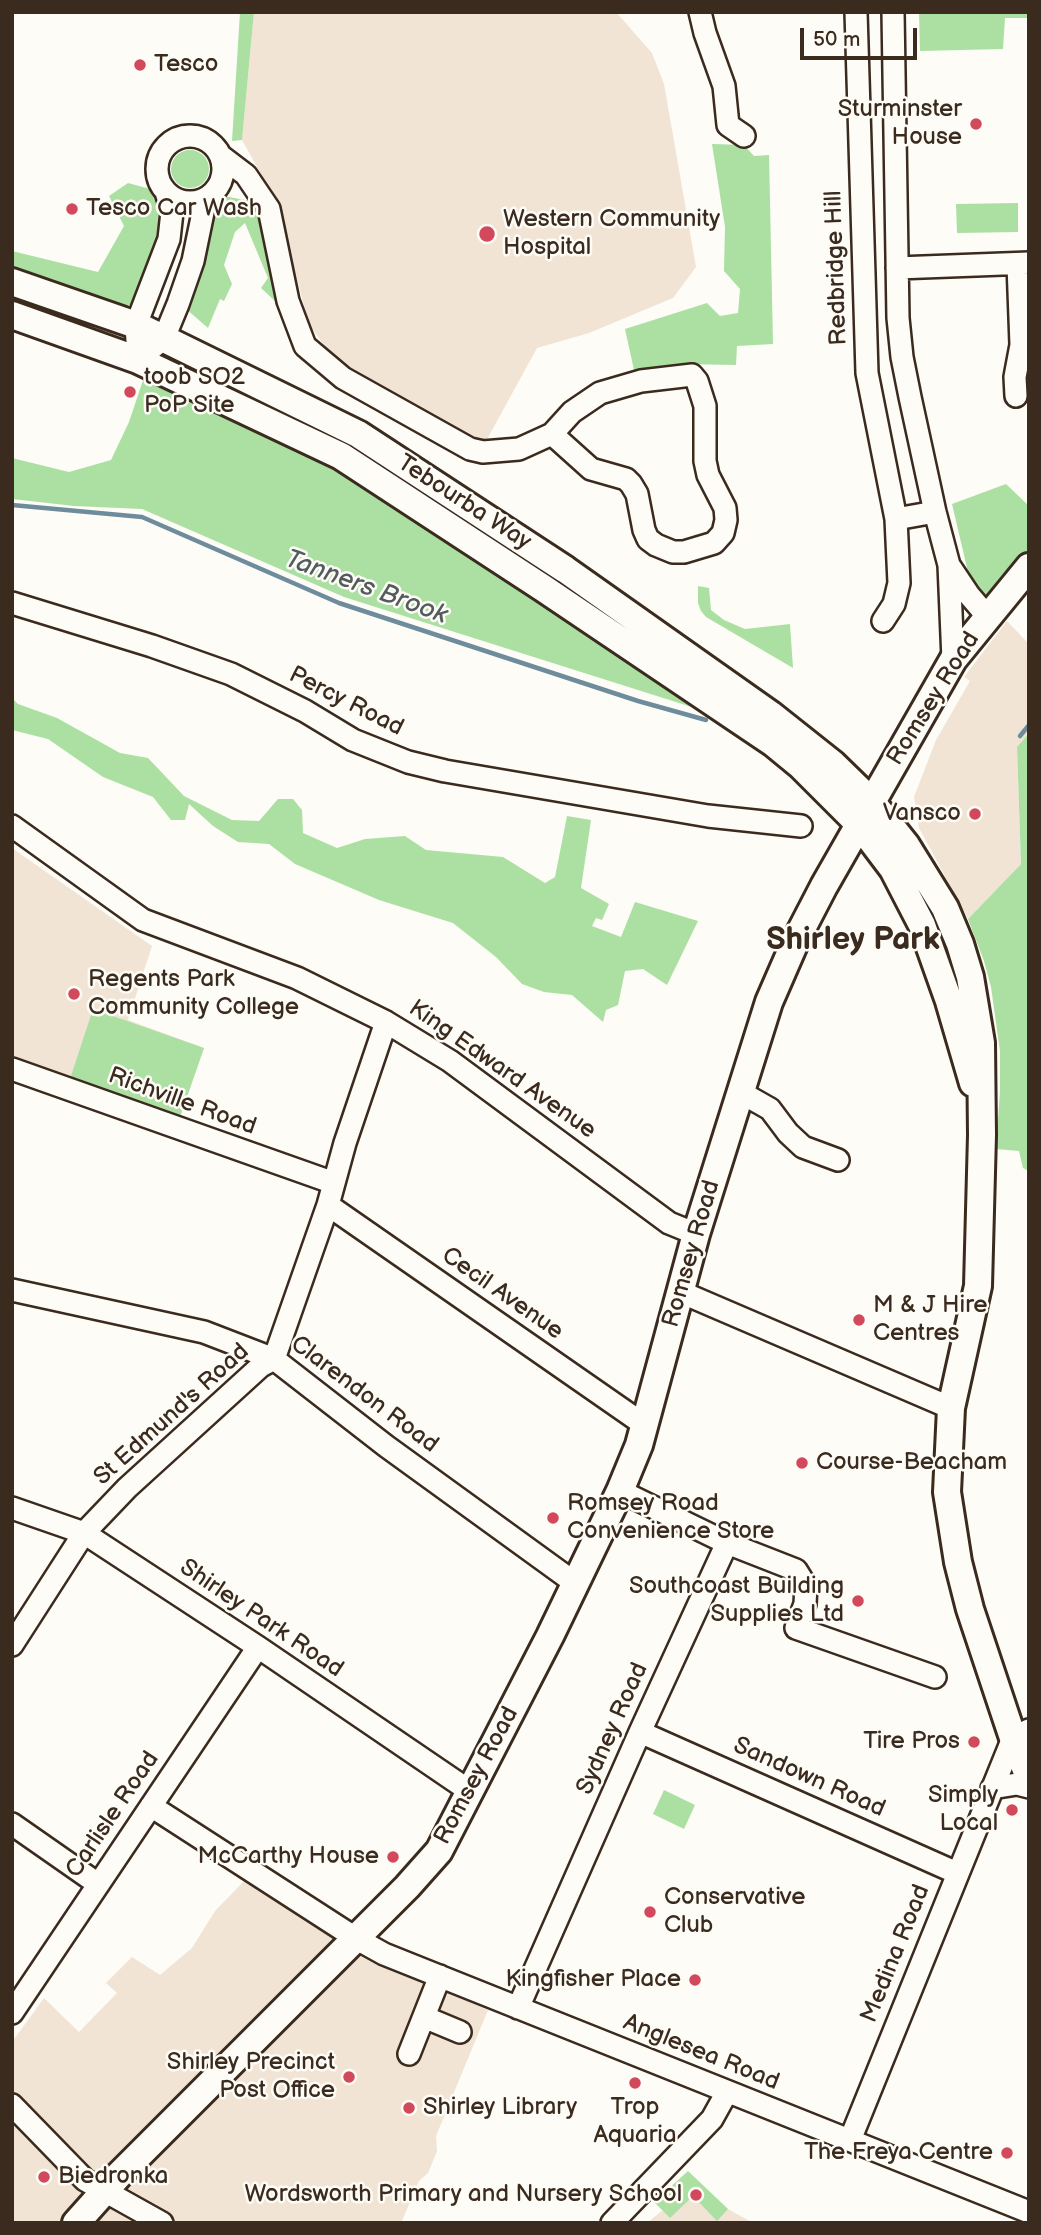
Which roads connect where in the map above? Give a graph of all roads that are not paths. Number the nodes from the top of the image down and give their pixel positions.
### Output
1 (700, 12) edge
2 (856, 12) edge
3 (893, 12) edge
4 (744, 136) dead end
5 (220, 156) junction
6 (256, 191) junction
7 (166, 192) junction
8 (211, 194) junction
9 (1024, 263) edge
10 (897, 268) junction
11 (12, 282) edge
12 (12, 315) edge
13 (136, 325) junction
14 (164, 338) junction
15 (1025, 345) edge
16 (138, 360) junction
17 (1017, 396) dead end
18 (552, 434) junction
19 (935, 512) junction
20 (895, 519) junction
21 (949, 565) junction
22 (1029, 567) edge
23 (12, 603) edge
24 (987, 616) junction
25 (883, 621) dead end
26 (953, 660) junction
27 (865, 813) junction
28 (795, 818) dead end
29 (12, 826) edge
30 (386, 1022) junction
31 (12, 1069) edge
32 (740, 1092) junction
33 (838, 1160) dead end
34 (334, 1183) junction
35 (328, 1205) junction
36 (696, 1234) junction
37 (12, 1290) edge
38 (679, 1293) junction
39 (274, 1359) junction
40 (944, 1405) junction
41 (646, 1426) junction
42 (620, 1491) junction
43 (12, 1508) edge
44 (84, 1533) junction
45 (727, 1543) junction
46 (575, 1583) junction
47 (12, 1645) edge
48 (258, 1647) junction
49 (935, 1677) dead end
50 (640, 1732) junction
51 (1021, 1734) edge
52 (1029, 1777) edge
53 (1029, 1787) edge
54 (992, 1788) junction
55 (471, 1792) junction
56 (151, 1806) junction
57 (12, 1824) edge
58 (957, 1873) junction
59 (98, 1884) junction
60 (356, 1939) junction
61 (440, 1976) junction
62 (519, 2008) junction
63 (12, 2012) edge
64 (424, 2017) junction
65 (460, 2032) dead end
66 (409, 2054) dead end
67 (727, 2092) junction
68 (12, 2105) edge
69 (850, 2140) junction
70 (104, 2192) junction
71 (1029, 2212) edge
72 (76, 2223) edge
73 (162, 2223) edge
74 (612, 2223) edge

1 - 4 street
2 - 20 street, Redbridge Hill
3 - 10 street
5 - 6 street
5 - 7 street
5 - 8 street
6 - 8 street
6 - 18 street
7 - 8 street
7 - 13 street
8 - 14 street
9 - 10 street
9 - 15 street
10 - 19 street
11 - 13 main road, Tebourba Way
12 - 16 main road, Tebourba Way
13 - 14 main road, Tebourba Way
13 - 16 street
14 - 16 street
14 - 27 main road, Tebourba Way
15 - 17 street
16 - 27 main road, Tebourba Way
18 - 18 street
19 - 20 street
19 - 21 street
20 - 25 street, Redbridge Hill
21 - 24 street
21 - 26 street
22 - 24 main road, Romsey Road
23 - 28 street, Percy Road
24 - 26 main road, Romsey Road
26 - 27 main road, Romsey Road
27 - 32 main road, Romsey Road
27 - 40 main road
29 - 30 street, King Edward Avenue
30 - 34 street, St Edmund's Road
30 - 36 street, King Edward Avenue
31 - 34 street, Richville Road
32 - 33 street
32 - 36 main road, Romsey Road
34 - 35 street, St Edmund's Road
35 - 39 street, St Edmund's Road
35 - 41 street, Cecil Avenue
36 - 38 main road, Romsey Road
37 - 39 street, Clarendon Road
38 - 40 street
38 - 41 main road, Romsey Road
39 - 44 street, St Edmund's Road
39 - 46 street, Clarendon Road
40 - 51 main road
41 - 42 main road, Romsey Road
42 - 45 street
42 - 46 main road, Romsey Road
43 - 44 street, Shirley Park Road
44 - 47 street, St Edmund's Road
44 - 48 street, Shirley Park Road
45 - 49 street
45 - 50 street, Sydney Road
46 - 55 main road, Romsey Road
48 - 55 street, Shirley Park Road
48 - 56 street, Carlisle Road
50 - 58 street, Sandown Road
50 - 62 street, Sydney Road
51 - 52 main road
51 - 54 street, Medina Road
53 - 54 street
54 - 58 street, Medina Road
55 - 60 main road, Romsey Road
56 - 59 street, Carlisle Road
56 - 60 street, Anglesea Road
57 - 59 street
58 - 69 street, Medina Road
59 - 63 street, Carlisle Road
60 - 61 street, Anglesea Road
60 - 70 main road, Romsey Road
61 - 62 street, Anglesea Road
61 - 64 street
62 - 67 street, Anglesea Road
64 - 65 street
64 - 66 street
67 - 69 street, Anglesea Road
67 - 74 street
68 - 70 street
69 - 71 street, Anglesea Road
70 - 72 main road, Romsey Road
70 - 73 street

